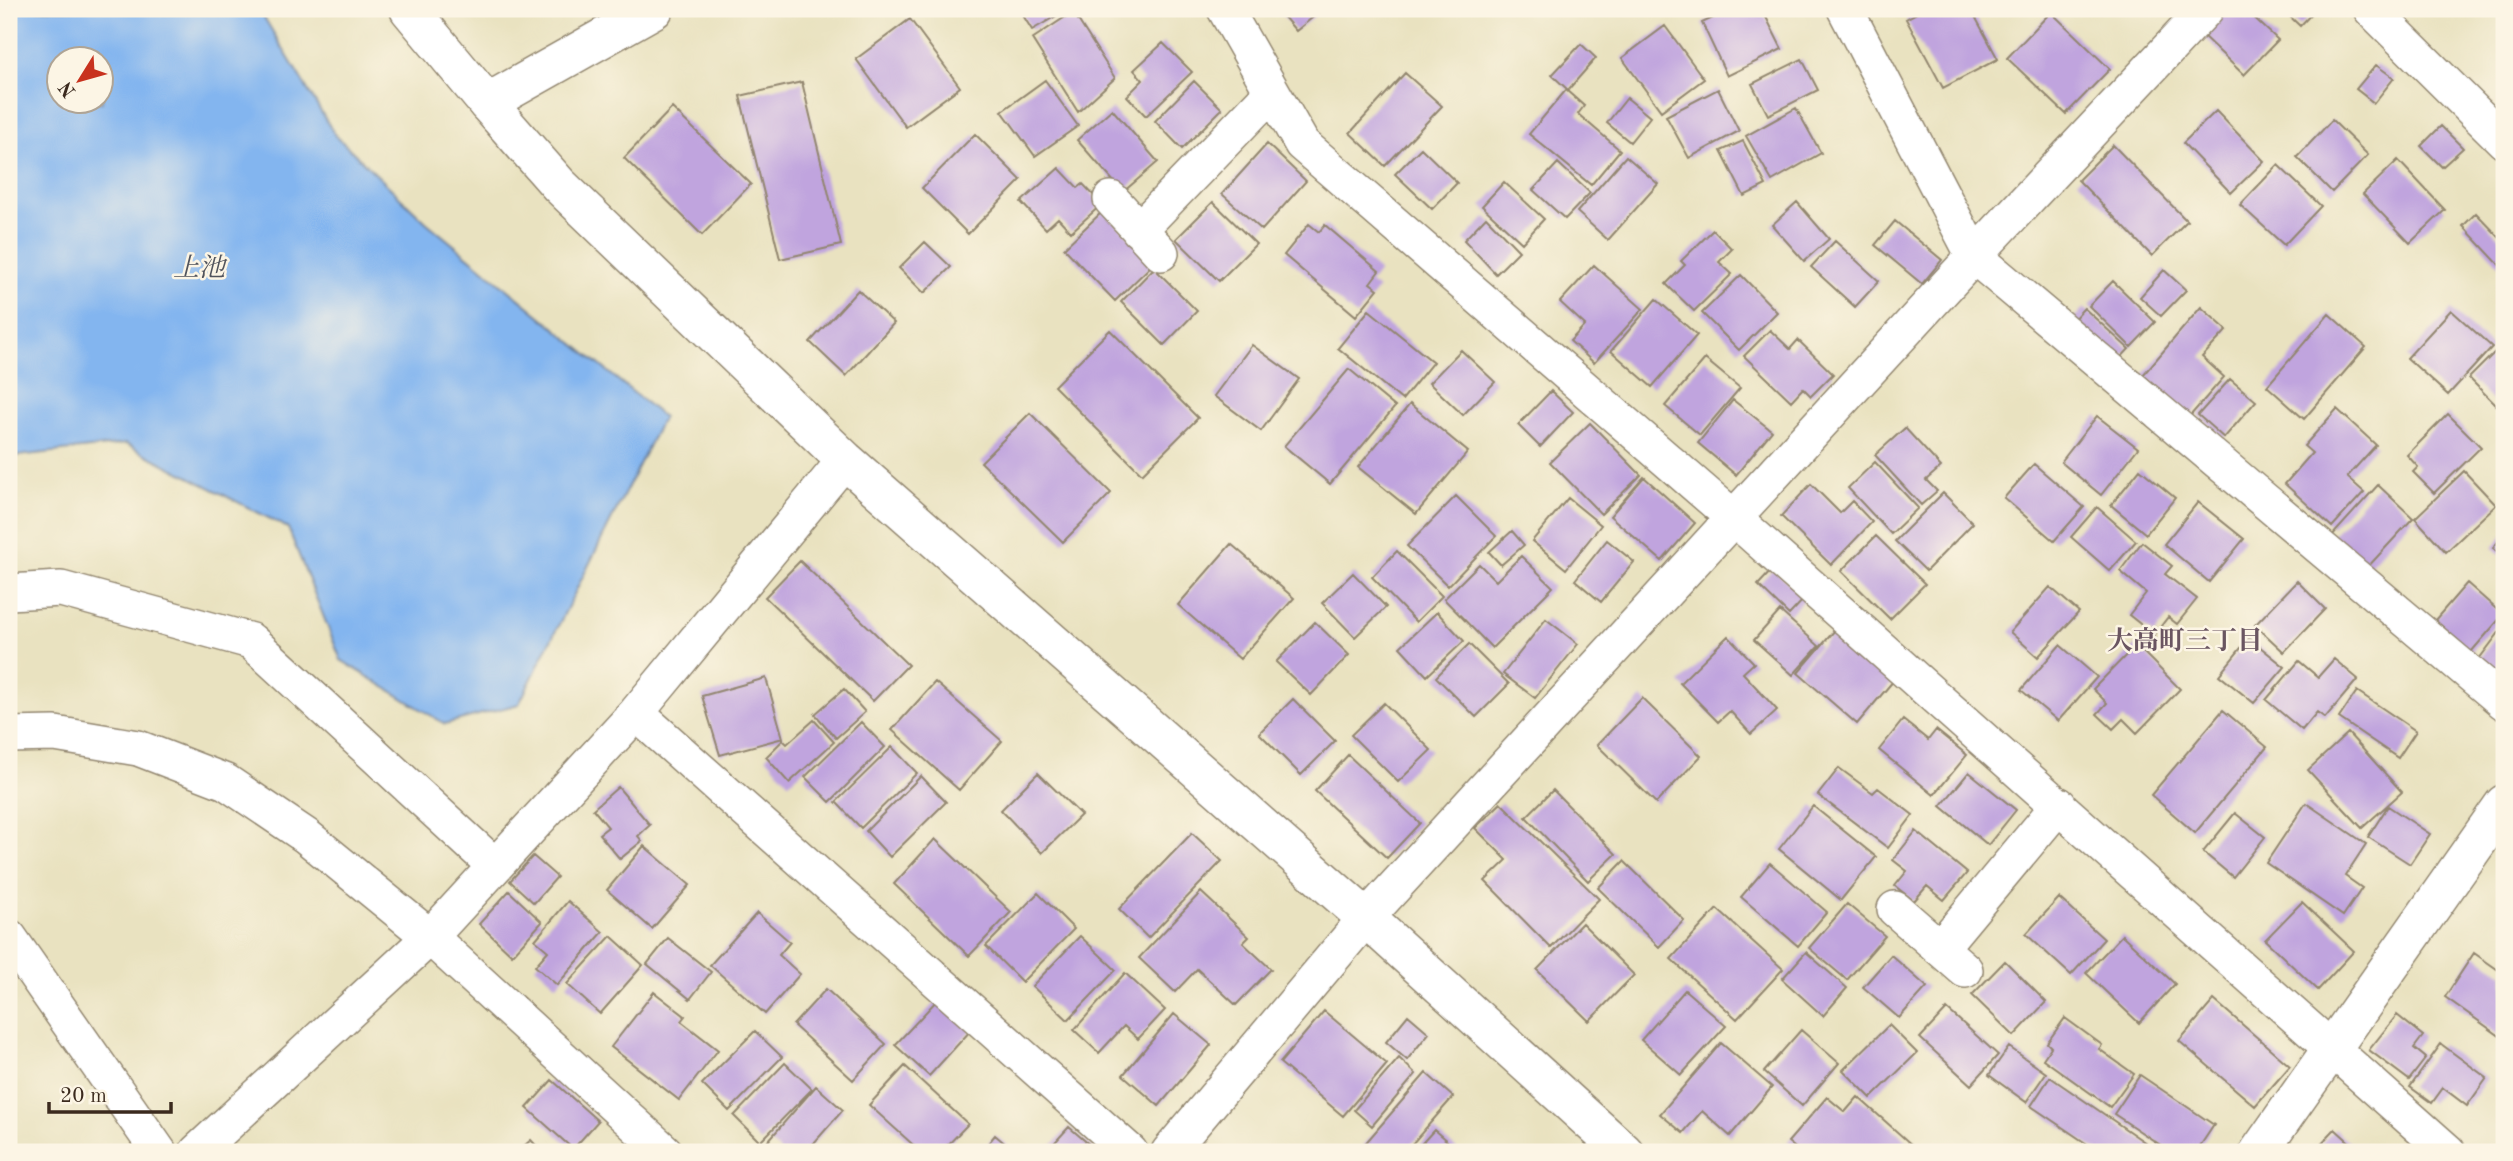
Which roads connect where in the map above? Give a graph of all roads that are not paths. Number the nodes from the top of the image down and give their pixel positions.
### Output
1 (409, 9) edge
2 (654, 9) edge
3 (1225, 9) edge
4 (1845, 9) edge
5 (2206, 9) edge
6 (2371, 9) edge
7 (1272, 92) junction
8 (487, 103) junction
9 (2504, 141) edge
10 (1111, 199) dead end
11 (1974, 256) junction
12 (845, 460) junction
13 (1735, 519) junction
14 (9, 592) edge
15 (2504, 702) edge
16 (636, 713) junction
17 (9, 735) edge
18 (2059, 804) junction
19 (2504, 804) edge
20 (495, 866) junction
21 (1895, 909) dead end
22 (1366, 918) junction
23 (9, 937) edge
24 (430, 937) junction
25 (2334, 1048) junction
26 (159, 1152) edge
27 (197, 1152) edge
28 (665, 1152) edge
29 (1130, 1152) edge
30 (1169, 1152) edge
31 (1624, 1152) edge
32 (2259, 1152) edge
33 (2448, 1152) edge

1 - 8 street
2 - 8 street
3 - 7 street
4 - 11 street
5 - 11 street
6 - 9 street
7 - 10 street
7 - 13 street
8 - 12 street
11 - 13 street
11 - 15 street
12 - 16 street
12 - 22 street
13 - 18 street
13 - 22 street
14 - 20 street
16 - 20 street
16 - 29 street
17 - 24 street
18 - 21 street
18 - 25 street
19 - 25 street
20 - 24 street
22 - 30 street
22 - 31 street
23 - 26 street
24 - 27 street
24 - 28 street
25 - 32 street
25 - 33 street

